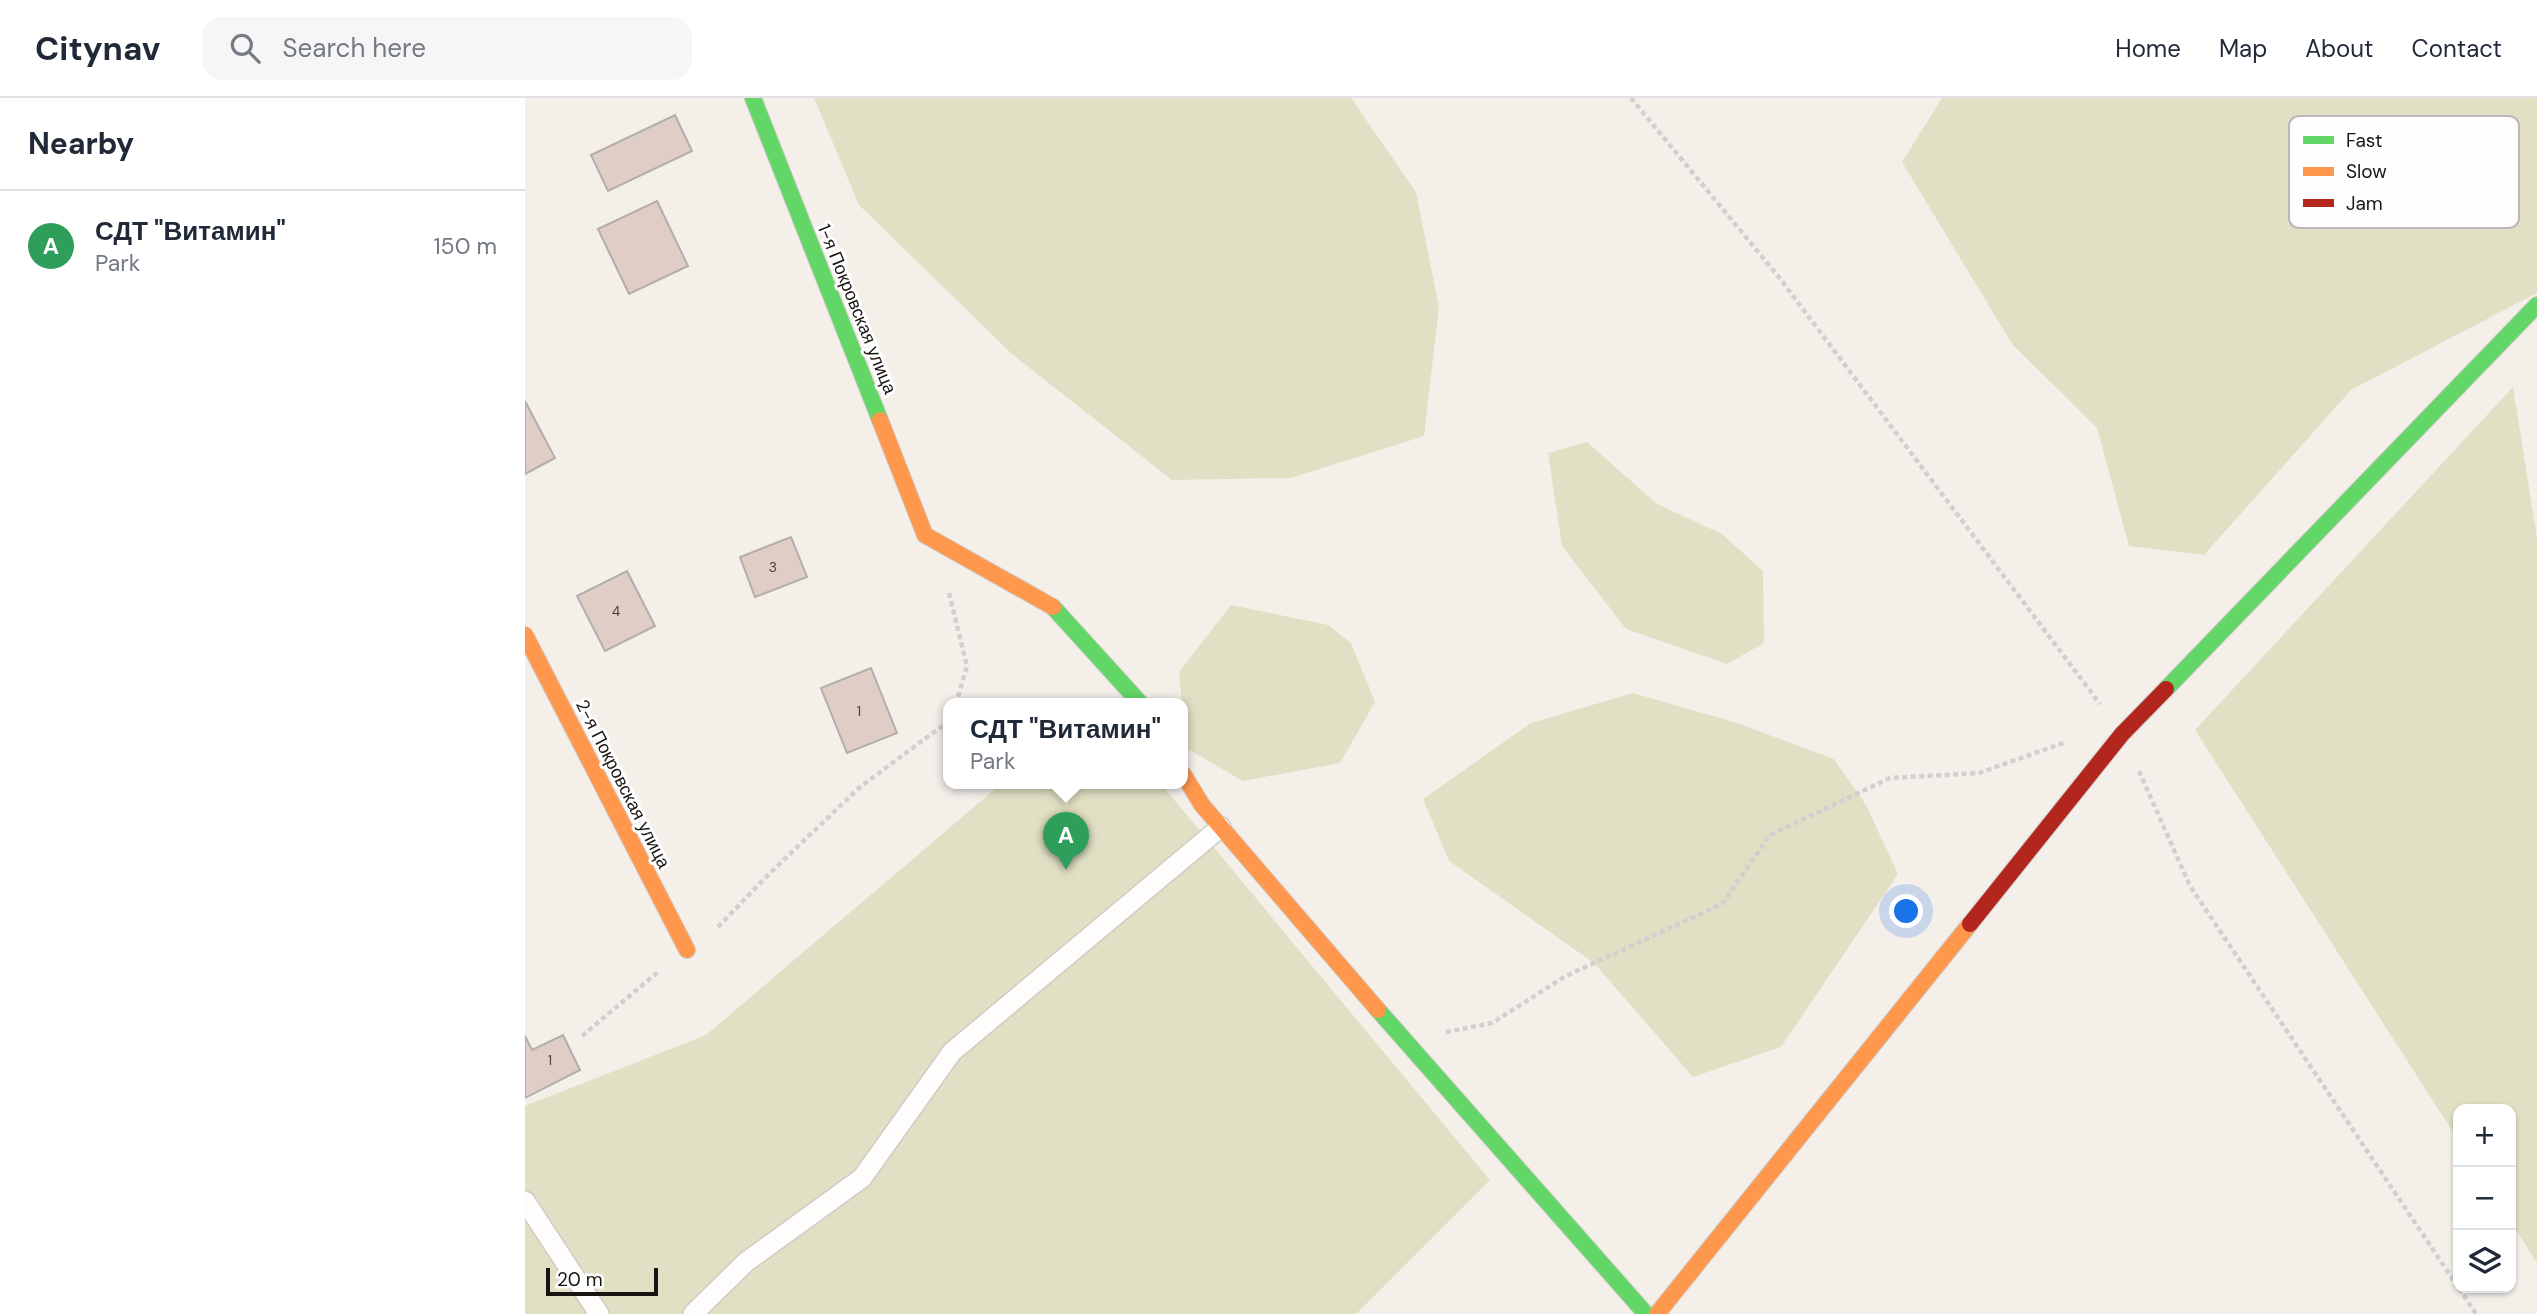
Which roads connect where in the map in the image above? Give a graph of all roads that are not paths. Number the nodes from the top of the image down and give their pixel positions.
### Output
1 (753, 98) edge
2 (2537, 304) edge
3 (525, 635) edge
4 (1136, 698) edge
5 (1188, 782) edge
6 (1221, 827) junction
7 (687, 950) road end
8 (525, 1201) edge
9 (599, 1314) edge
10 (693, 1314) edge
11 (1646, 1314) edge
12 (1657, 1314) edge

1 - 4 street, 1-я Покровская улица
2 - 12 street
3 - 7 street, 2-я Покровская улица
5 - 6 street
6 - 10 lane
6 - 11 street
8 - 9 lane

